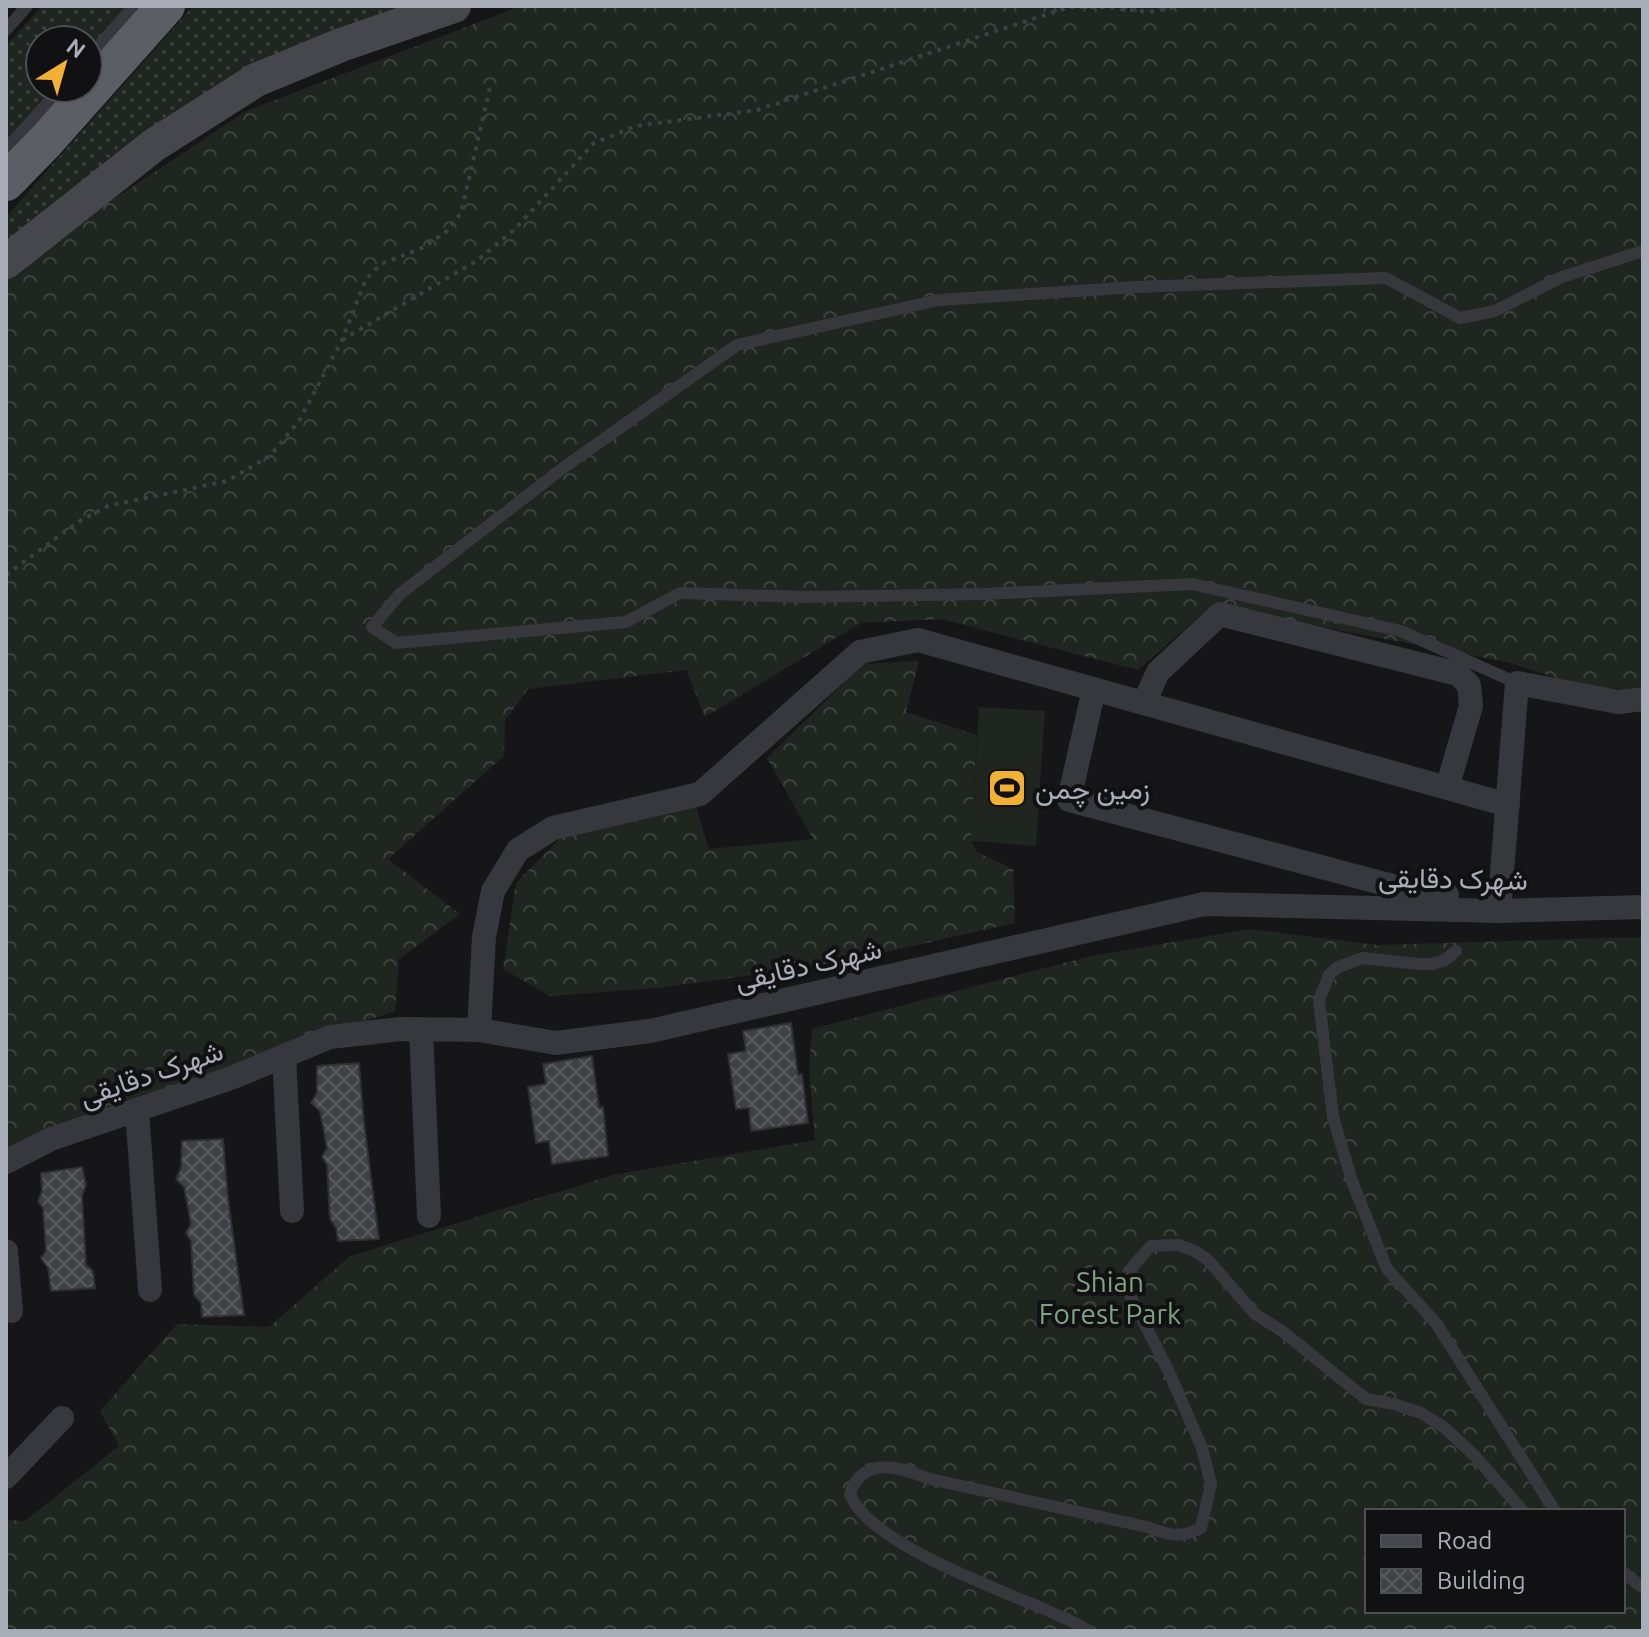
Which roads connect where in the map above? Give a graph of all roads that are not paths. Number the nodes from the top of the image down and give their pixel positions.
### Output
1 (27, 6) edge
2 (134, 6) edge
3 (166, 6) edge
4 (454, 6) edge
5 (6, 30) edge
6 (104, 40) edge
7 (47, 104) edge
8 (6, 149) edge
9 (6, 182) edge
10 (1643, 251) edge
11 (6, 262) edge
12 (1517, 683) junction
13 (1094, 689) junction
14 (1643, 699) edge
15 (1144, 703) junction
16 (1447, 788) junction
17 (1508, 805) junction
18 (1447, 895) dead end
19 (1643, 907) edge
20 (1499, 911) junction
21 (1456, 951) dead end
22 (421, 1030) junction
23 (479, 1030) junction
24 (284, 1056) junction
25 (137, 1110) junction
26 (6, 1162) edge
27 (292, 1211) dead end
28 (429, 1216) dead end
29 (6, 1251) edge
30 (150, 1290) dead end
31 (11, 1311) dead end
32 (62, 1418) dead end
33 (6, 1477) edge
34 (1521, 1509) edge
35 (1554, 1509) edge
36 (1625, 1574) edge
37 (1643, 1591) edge
38 (1088, 1631) edge

1 - 5 lane
2 - 6 lane
3 - 9 highway
4 - 11 main road
7 - 8 lane
10 - 12 lane
12 - 14 street
12 - 17 street
13 - 15 street
13 - 18 street
13 - 23 street
15 - 16 street
15 - 16 street
16 - 17 street
17 - 20 street
19 - 20 street, شهرک دقایقی
20 - 23 street, شهرک دقایقی
21 - 35 lane
22 - 23 street, شهرک دقایقی
22 - 24 street, شهرک دقایقی
22 - 28 street
24 - 25 street, شهرک دقایقی
24 - 27 street
25 - 26 street, شهرک دقایقی
25 - 30 street
29 - 31 street
32 - 33 street
34 - 38 lane
36 - 37 lane

